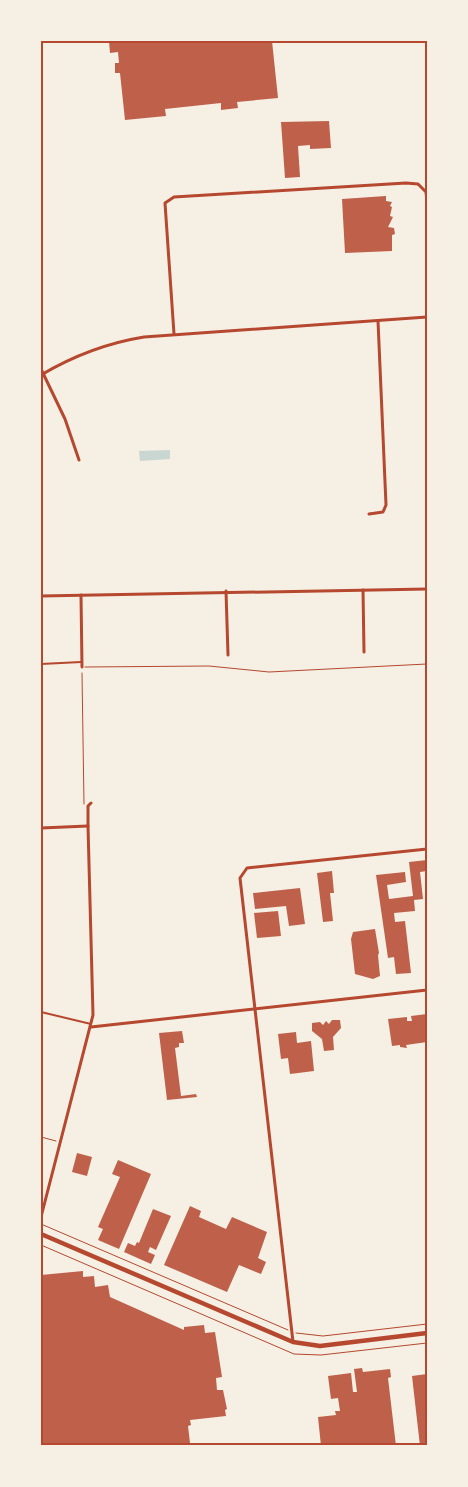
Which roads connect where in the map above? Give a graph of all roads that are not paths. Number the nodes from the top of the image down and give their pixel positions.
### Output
1 (427, 202) edge
2 (427, 317) edge
3 (378, 320) junction
4 (174, 334) junction
5 (41, 369) edge
6 (42, 374) edge
7 (79, 460) dead end
8 (368, 514) dead end
9 (427, 589) edge
10 (364, 590) junction
11 (226, 591) junction
12 (81, 595) junction
13 (41, 596) edge
14 (364, 652) dead end
15 (228, 655) dead end
16 (82, 662) junction
17 (41, 664) edge
18 (82, 667) road end
19 (91, 804) dead end
20 (88, 826) junction
21 (41, 828) edge
22 (427, 849) edge
23 (427, 990) edge
24 (256, 1010) junction
25 (41, 1012) edge
26 (91, 1025) junction
27 (41, 1216) edge
28 (41, 1234) edge
29 (427, 1333) edge
30 (293, 1342) junction

1 - 4 street
2 - 3 street
3 - 4 street
3 - 8 street
4 - 6 street
5 - 6 street
6 - 7 street
9 - 10 street
10 - 11 street
10 - 14 street
11 - 12 street
11 - 15 street
12 - 13 street
12 - 16 street
16 - 17 lane
16 - 18 street
19 - 20 street
20 - 21 street
20 - 26 street
22 - 24 street
23 - 24 street
24 - 26 street
24 - 30 street
25 - 26 lane
26 - 27 street
28 - 30 main road
29 - 30 main road

